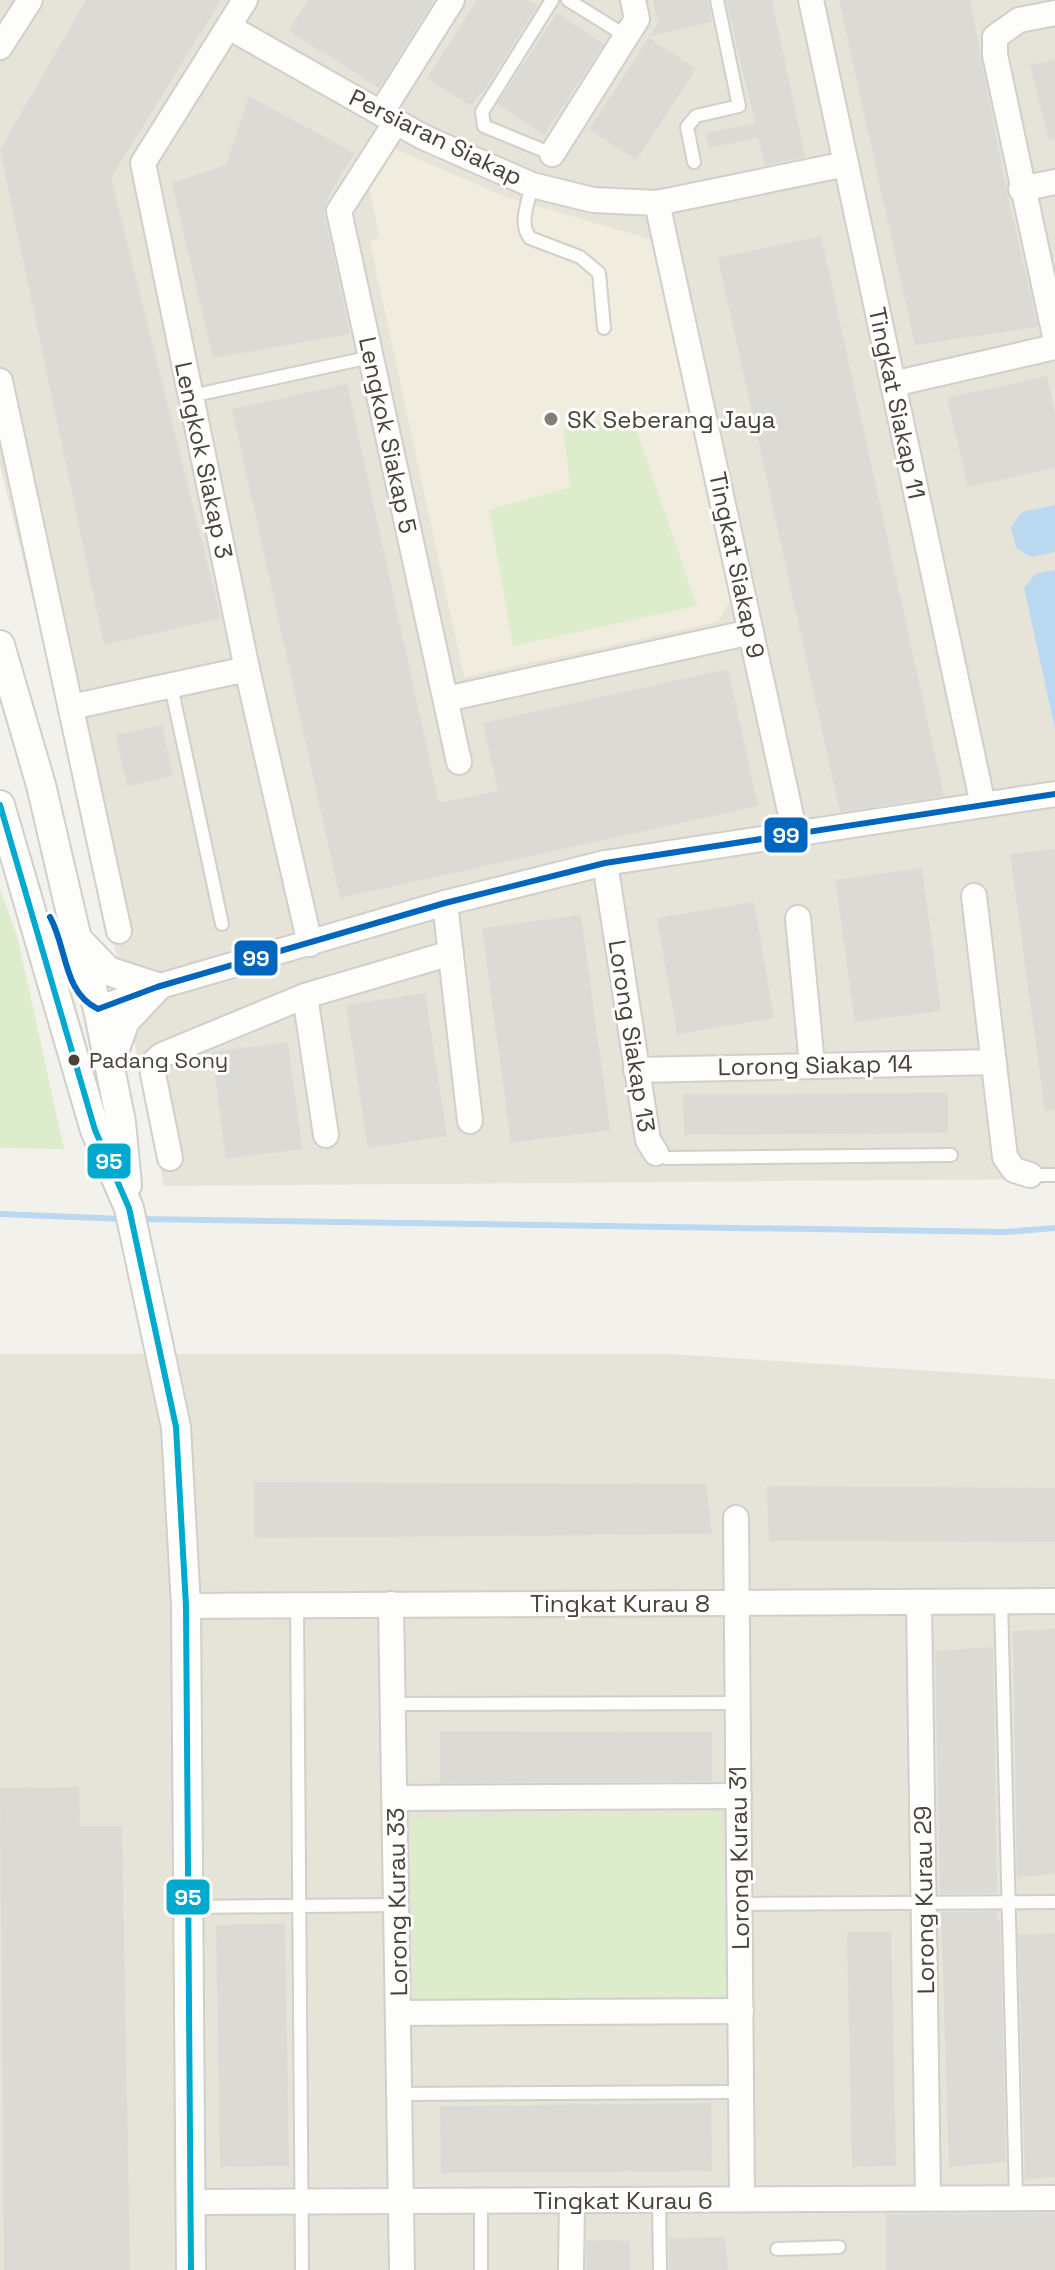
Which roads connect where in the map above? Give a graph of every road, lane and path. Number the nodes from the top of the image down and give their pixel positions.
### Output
1 (30, 0) edge
2 (245, 0) edge
3 (452, 0) edge
4 (552, 0) edge
5 (568, 0) edge
6 (633, 0) edge
7 (717, 0) edge
8 (811, 0) edge
9 (1055, 13) edge
10 (229, 27) junction
11 (626, 36) junction
12 (0, 47) edge
13 (389, 118) junction
14 (552, 154) joint
15 (694, 162) dead end
16 (846, 164) junction
17 (1055, 182) edge
18 (532, 185) junction
19 (1021, 189) junction
20 (657, 203) junction
21 (604, 328) dead end
22 (1055, 336) edge
23 (1055, 347) edge
24 (371, 357) junction
25 (0, 381) edge
26 (893, 384) junction
27 (191, 396) junction
28 (751, 632) junction
29 (0, 645) edge
30 (247, 669) junction
31 (171, 686) junction
32 (446, 699) junction
33 (71, 707) junction
34 (459, 762) dead end
35 (41, 785) junction
36 (1055, 794) edge
37 (0, 803) edge
38 (983, 805) junction
39 (795, 834) junction
40 (605, 863) junction
41 (24, 887) junction
42 (974, 896) dead end
43 (445, 903) junction
44 (798, 918) dead end
45 (222, 924) dead end
46 (119, 931) dead end
47 (76, 935) junction
48 (310, 944) junction
49 (451, 953) junction
50 (157, 987) junction
51 (305, 996) junction
52 (98, 1009) junction
53 (994, 1062) junction
54 (109, 1064) junction
55 (812, 1064) junction
56 (636, 1070) junction
57 (470, 1121) dead end
58 (326, 1135) dead end
59 (656, 1153) joint
60 (951, 1155) dead end
61 (170, 1158) dead end
62 (1030, 1175) joint
63 (1055, 1175) edge
64 (129, 1207) junction
65 (736, 1518) dead end
66 (1001, 1601) junction
67 (1055, 1601) edge
68 (919, 1602) junction
69 (737, 1603) junction
70 (391, 1604) junction
71 (297, 1605) junction
72 (186, 1606) junction
73 (738, 1703) junction
74 (393, 1704) junction
75 (739, 1796) junction
76 (395, 1798) junction
77 (1055, 1902) edge
78 (924, 1903) junction
79 (1010, 1903) junction
80 (740, 1904) junction
81 (397, 1905) junction
82 (301, 1906) junction
83 (185, 1907) junction
84 (741, 2011) junction
85 (399, 2013) junction
86 (741, 2092) junction
87 (401, 2094) junction
88 (928, 2198) junction
89 (1016, 2198) junction
90 (1055, 2198) edge
91 (659, 2199) junction
92 (742, 2199) junction
93 (481, 2200) junction
94 (572, 2200) junction
95 (302, 2201) junction
96 (403, 2201) junction
97 (191, 2202) junction
98 (839, 2247) dead end
99 (777, 2249) dead end
100 (191, 2270) edge
101 (302, 2270) edge
102 (402, 2270) edge
103 (481, 2270) edge
104 (571, 2270) edge
105 (660, 2270) edge

1 - 12 street
2 - 10 street, Lengkok Siakap 3
3 - 13 street, Lengkok Siakap 5
4 - 14 lane
5 - 11 lane
6 - 11 street
7 - 15 lane
8 - 16 street, Tingkat Siakap 11
9 - 19 street
10 - 13 street, Persiaran Siakap
10 - 27 street, Lengkok Siakap 3
11 - 14 street
13 - 18 street, Persiaran Siakap
13 - 24 street, Lengkok Siakap 5
16 - 20 street, Persiaran Siakap
16 - 26 street, Tingkat Siakap 11
17 - 19 street
18 - 20 street, Persiaran Siakap
18 - 21 lane
19 - 22 street
20 - 28 street, Tingkat Siakap 9
23 - 26 street
24 - 27 lane
24 - 32 street, Lengkok Siakap 5
25 - 33 street
26 - 38 street, Tingkat Siakap 11
27 - 30 street, Lengkok Siakap 3
28 - 32 street
28 - 39 street, Tingkat Siakap 9
29 - 35 street
30 - 31 street
30 - 48 street, Lengkok Siakap 3
31 - 33 street
31 - 45 lane
32 - 34 street, Lengkok Siakap 5
33 - 46 street
35 - 37 street
35 - 47 street
36 - 38 street
37 - 41 street
38 - 39 street
39 - 40 street
40 - 43 street
40 - 56 street, Lorong Siakap 13
41 - 52 street
41 - 64 street
42 - 53 street
43 - 48 street
43 - 49 street
44 - 55 street
47 - 50 street
47 - 52 street
48 - 50 street
49 - 51 street
49 - 57 street
50 - 52 street
50 - 54 street
51 - 58 street
51 - 61 street
52 - 54 street
53 - 55 street, Lorong Siakap 14
53 - 62 street
54 - 64 street
55 - 56 street, Lorong Siakap 14
56 - 59 street, Lorong Siakap 13
59 - 60 lane, Lorong Siakap 13
62 - 63 lane
64 - 72 street
65 - 69 street, Lorong Kurau 31
66 - 67 street, Tingkat Kurau 8
66 - 68 street, Tingkat Kurau 8
66 - 79 lane
68 - 69 street, Tingkat Kurau 8
68 - 78 street, Lorong Kurau 29
69 - 70 street, Tingkat Kurau 8
69 - 73 street, Lorong Kurau 31
70 - 71 street, Tingkat Kurau 8
70 - 74 street, Lorong Kurau 33
71 - 72 street, Tingkat Kurau 8
71 - 82 lane
72 - 83 street
73 - 74 lane
73 - 75 street, Lorong Kurau 31
74 - 76 street, Lorong Kurau 33
75 - 76 street
75 - 80 street, Lorong Kurau 31
76 - 81 street, Lorong Kurau 33
77 - 79 lane
78 - 79 lane
78 - 80 lane
78 - 88 street, Lorong Kurau 29
79 - 89 lane
80 - 84 street, Lorong Kurau 31
81 - 82 lane
81 - 85 street, Lorong Kurau 33
82 - 83 lane
82 - 95 lane
83 - 97 street
84 - 85 street
84 - 86 street, Lorong Kurau 31
85 - 87 street, Lorong Kurau 33
86 - 87 lane
86 - 92 street, Lorong Kurau 31
87 - 96 street, Lorong Kurau 33
88 - 89 street, Tingkat Kurau 6
88 - 92 street, Tingkat Kurau 6
89 - 90 street, Tingkat Kurau 6
91 - 92 street, Tingkat Kurau 6
91 - 94 street, Tingkat Kurau 6
91 - 105 lane
93 - 94 street, Tingkat Kurau 6
93 - 96 street, Tingkat Kurau 6
93 - 103 lane
94 - 104 street
95 - 96 street, Tingkat Kurau 6
95 - 97 street, Tingkat Kurau 6
95 - 101 lane
96 - 102 street, Lorong Kurau 33
97 - 100 street
98 - 99 lane

